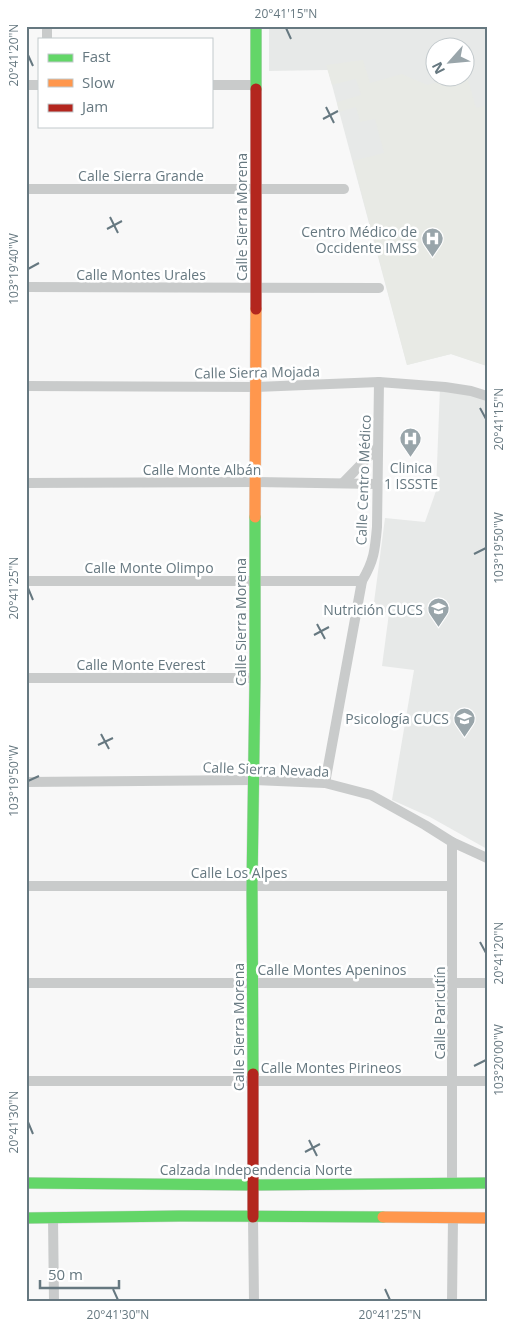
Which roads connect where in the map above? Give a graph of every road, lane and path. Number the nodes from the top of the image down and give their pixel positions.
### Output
1 (256, 26) edge
2 (212, 85) edge
3 (256, 85) junction
4 (26, 189) edge
5 (256, 189) junction
6 (344, 189) dead end
7 (26, 287) edge
8 (256, 287) junction
9 (379, 288) dead end
10 (379, 382) junction
11 (26, 386) edge
12 (256, 387) junction
13 (487, 396) edge
14 (378, 447) junction
15 (256, 482) junction
16 (26, 483) edge
17 (343, 483) junction
18 (377, 484) junction
19 (26, 581) edge
20 (256, 581) junction
21 (362, 581) junction
22 (26, 678) edge
23 (256, 678) junction
24 (254, 780) junction
25 (26, 782) edge
26 (325, 783) junction
27 (452, 842) junction
28 (487, 858) edge
29 (26, 886) edge
30 (252, 886) junction
31 (452, 886) junction
32 (253, 982) junction
33 (452, 982) junction
34 (487, 982) edge
35 (26, 983) edge
36 (26, 1081) edge
37 (253, 1081) junction
38 (452, 1081) junction
39 (487, 1081) edge
40 (26, 1183) edge
41 (452, 1183) junction
42 (487, 1183) edge
43 (254, 1185) junction
44 (253, 1217) junction
45 (26, 1218) edge
46 (53, 1218) junction
47 (453, 1218) junction
48 (487, 1218) edge
49 (54, 1302) edge
50 (254, 1302) edge
51 (452, 1302) edge

1 - 3 street, Calle Sierra Morena
2 - 3 street
3 - 5 street, Calle Sierra Morena
4 - 5 street, Calle Sierra Grande
5 - 6 street, Calle Sierra Grande
5 - 8 street, Calle Sierra Morena
7 - 8 street, Calle Montes Urales
8 - 9 street, Calle Montes Urales
8 - 12 street, Calle Sierra Morena
10 - 12 street, Calle Sierra Mojada
10 - 13 street, Calle Sierra Mojada
10 - 14 street, Calle Centro Médico
11 - 12 street, Calle Sierra Mojada
12 - 15 street, Calle Sierra Morena
14 - 17 street
14 - 18 street, Calle Centro Médico
15 - 16 street, Calle Monte Albán
15 - 17 street, Calle Monte Albán
15 - 20 street, Calle Sierra Morena
17 - 18 street, Calle Monte Albán
18 - 21 street, Calle Centro Médico
19 - 20 street, Calle Monte Olimpo
20 - 21 street, Calle Monte Olimpo
20 - 23 street, Calle Sierra Morena
21 - 26 street, Calle Centro Médico
22 - 23 street, Calle Monte Everest
23 - 24 street, Calle Sierra Morena
24 - 25 street, Calle Sierra Nevada
24 - 26 street, Calle Sierra Nevada
24 - 30 street, Calle Sierra Morena
26 - 27 street, Calle Sierra Nevada
27 - 28 street, Calle Sierra Nevada
27 - 31 street, Calle Paricutín
29 - 30 street, Calle Los Alpes
30 - 31 street, Calle Los Alpes
30 - 32 street, Calle Sierra Morena
31 - 33 street, Calle Paricutín
32 - 33 street, Calle Montes Apeninos
32 - 35 street, Calle Montes Apeninos
32 - 37 street, Calle Sierra Morena
33 - 34 street, Calle Montes Apeninos
33 - 38 street, Calle Paricutín
36 - 37 street, Calle Montes Pirineos
37 - 38 street, Calle Montes Pirineos
37 - 43 street, Calle Sierra Morena
38 - 39 street, Calle Montes Pirineos
38 - 41 street, Calle Paricutín
40 - 43 street, Calzada Independencia Norte
41 - 42 street, Calzada Independencia Norte
41 - 43 street, Calzada Independencia Norte
43 - 44 street, Calle Sierra Morena
44 - 46 street
44 - 47 street
44 - 50 street
45 - 46 street
46 - 49 street
47 - 48 street
47 - 51 street

